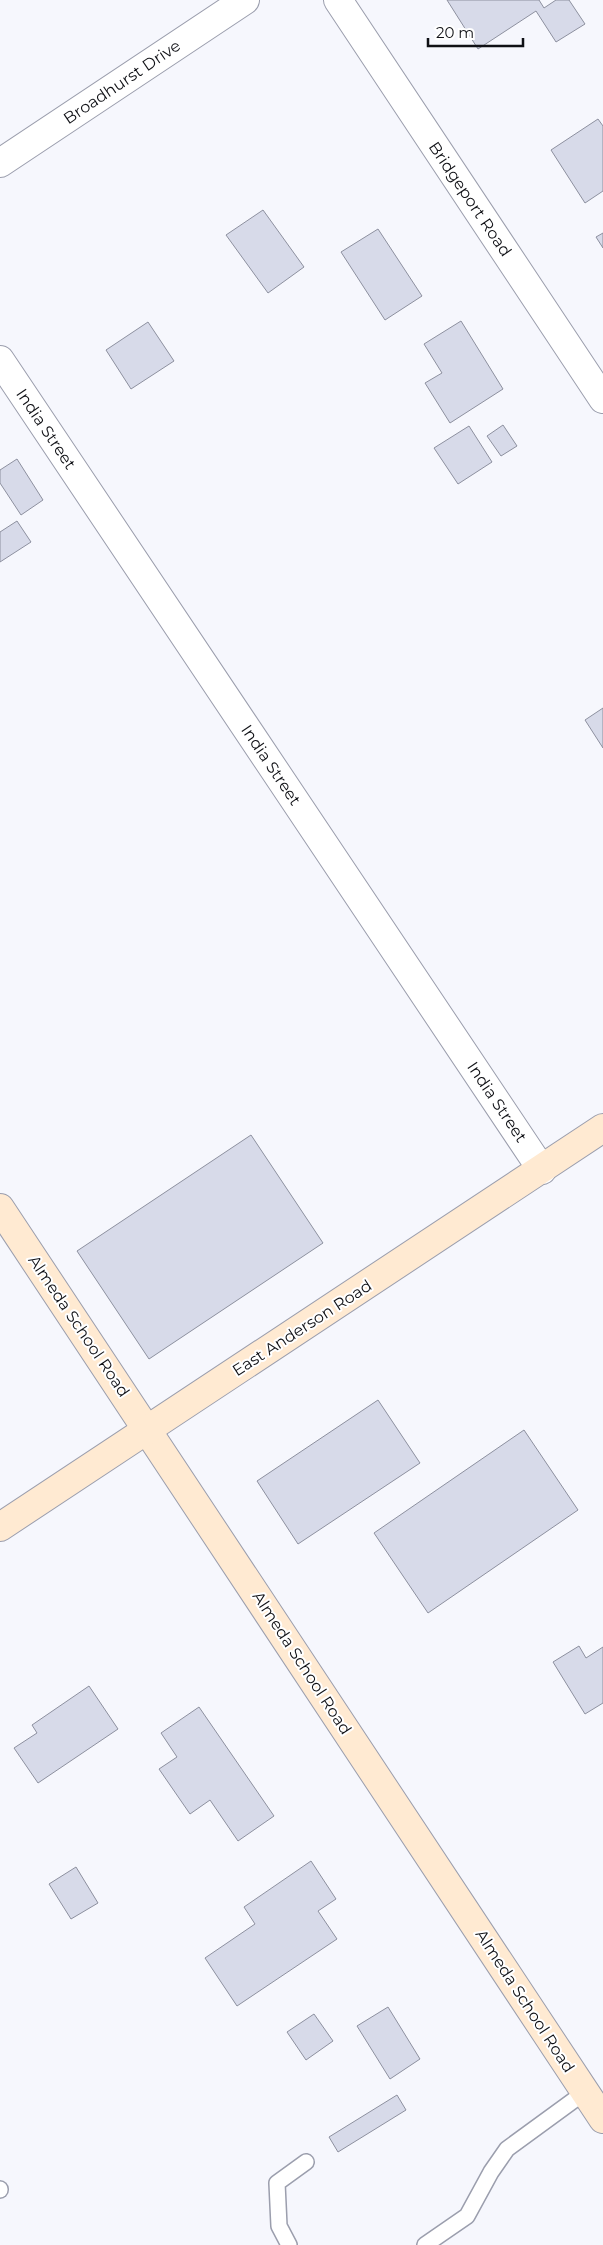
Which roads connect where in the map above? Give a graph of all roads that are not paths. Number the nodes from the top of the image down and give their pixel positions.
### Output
1 (245, 0) edge
2 (338, 0) edge
3 (0, 163) edge
4 (0, 360) edge
5 (603, 399) edge
6 (603, 1128) edge
7 (542, 1170) junction
8 (0, 1208) edge
9 (148, 1429) junction
10 (0, 1527) edge
11 (586, 2092) junction
12 (603, 2119) edge
13 (306, 2162) dead end
14 (289, 2245) edge
15 (425, 2245) edge

1 - 3 street, Broadhurst Drive
2 - 5 street, Bridgeport Road
4 - 7 street, India Street
6 - 7 street, East Anderson Road
7 - 9 street, East Anderson Road
8 - 9 street, Almeda School Road
9 - 10 street, East Anderson Road
9 - 11 street, Almeda School Road
11 - 12 street, Almeda School Road
11 - 15 lane
13 - 14 lane

